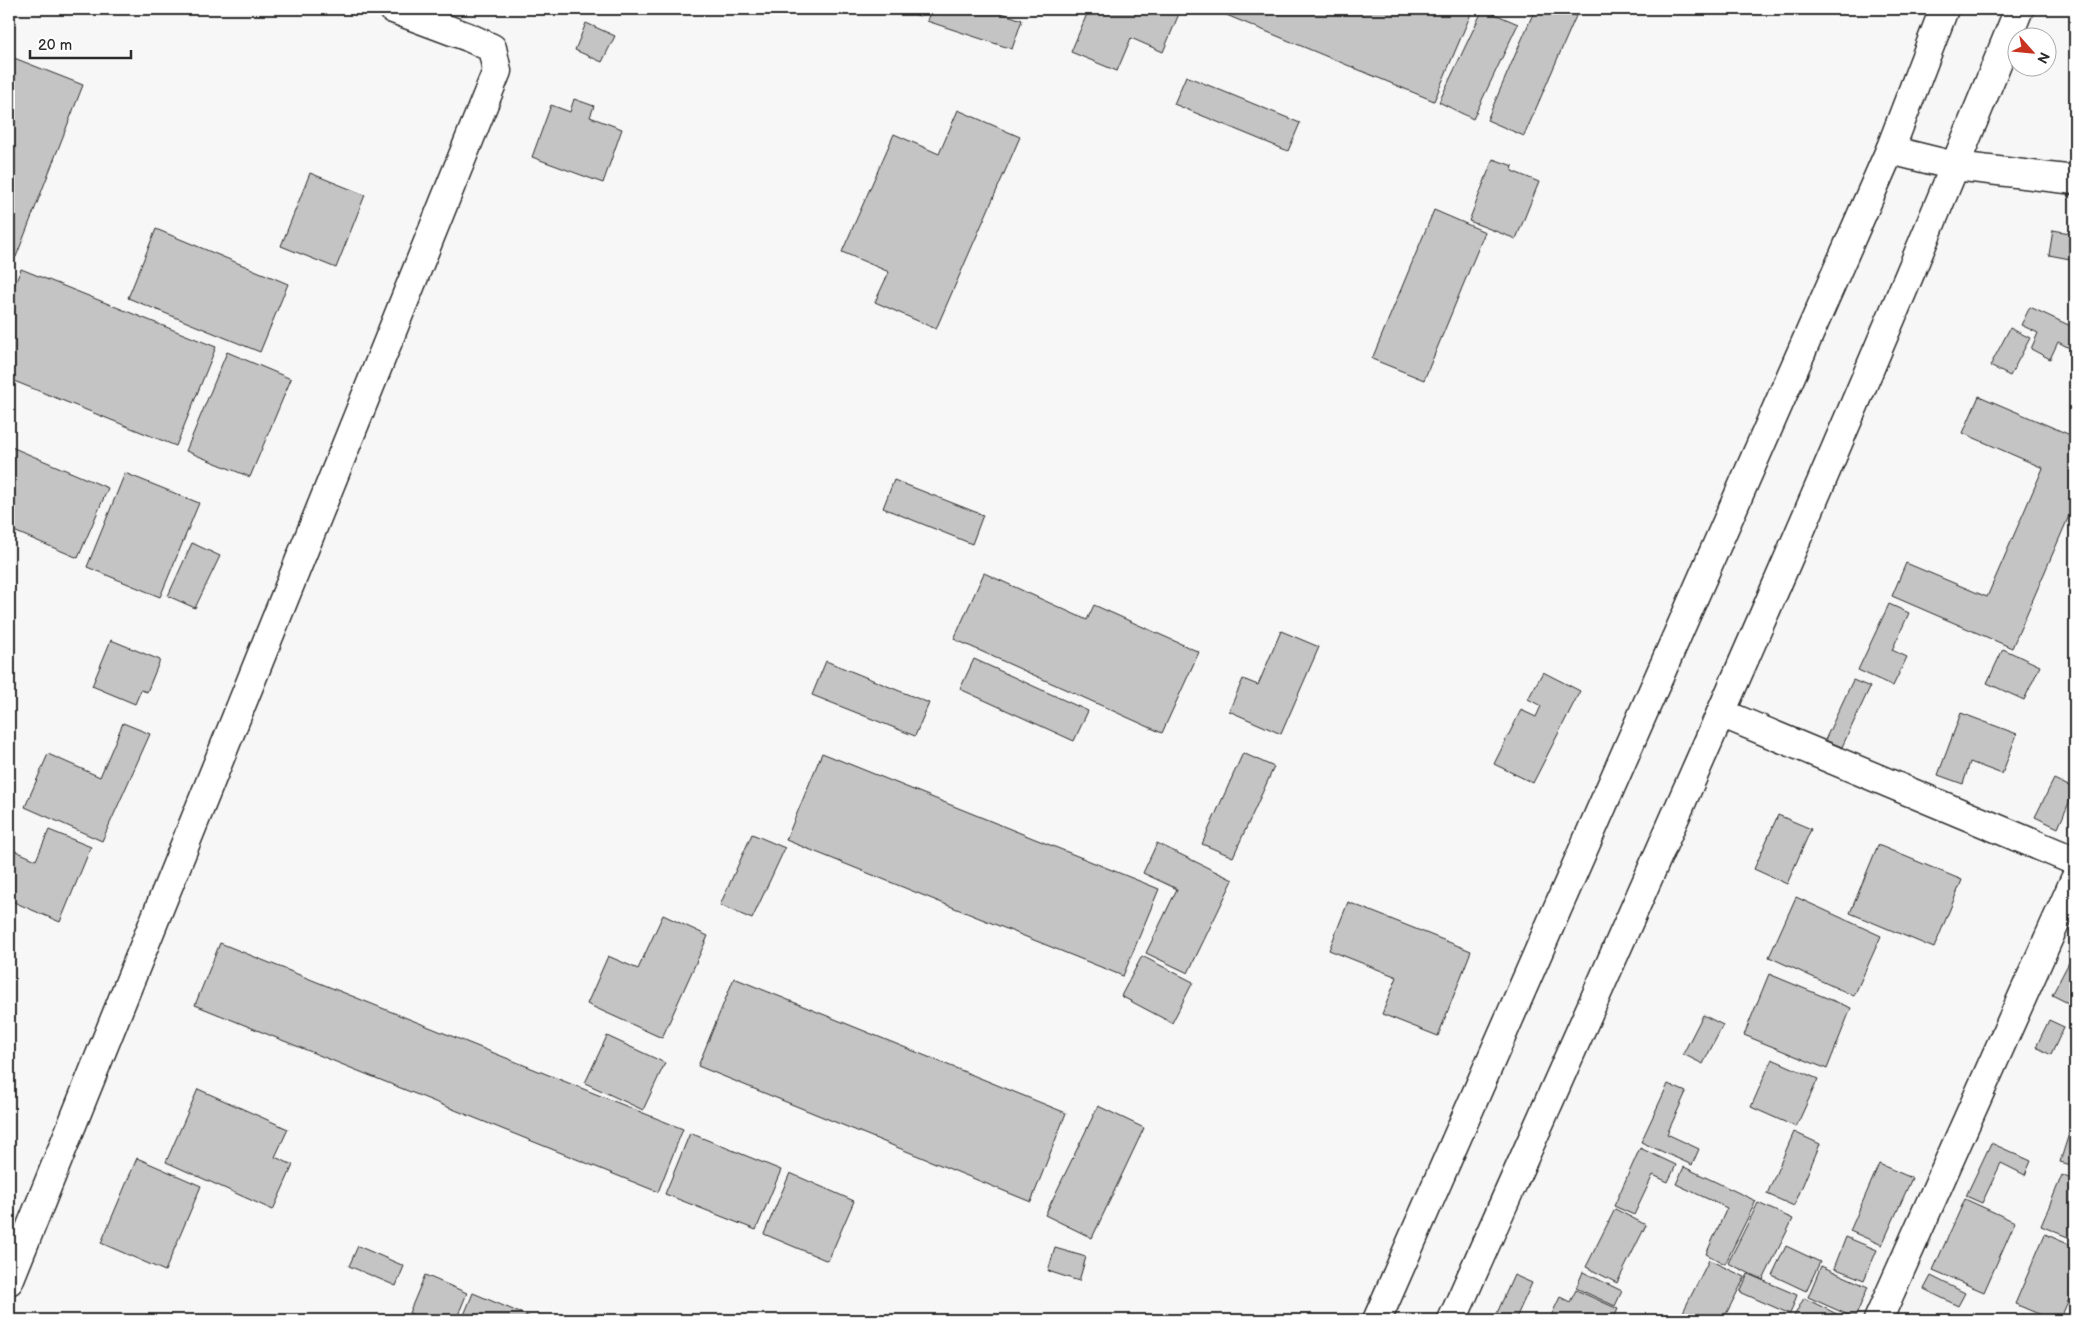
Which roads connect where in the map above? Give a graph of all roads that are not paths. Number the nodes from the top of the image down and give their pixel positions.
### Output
1 (393, 9) edge
2 (1944, 9) edge
3 (2019, 9) edge
4 (1890, 150) junction
5 (1955, 166) junction
6 (2075, 180) edge
7 (1721, 713) junction
8 (2075, 861) edge
9 (2075, 879) edge
10 (9, 1281) edge
11 (1377, 1320) edge
12 (1452, 1320) edge
13 (1878, 1320) edge

1 - 10 street
2 - 4 street
3 - 5 street
4 - 5 street
4 - 11 street
5 - 6 street
5 - 7 street
7 - 8 street
7 - 12 street
9 - 13 street

